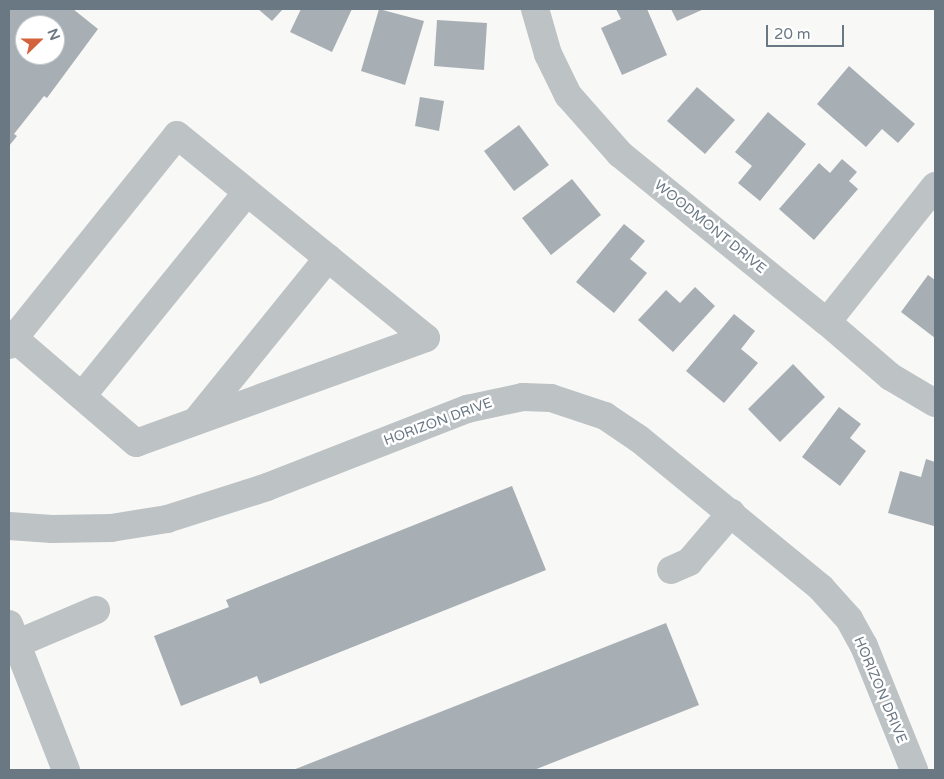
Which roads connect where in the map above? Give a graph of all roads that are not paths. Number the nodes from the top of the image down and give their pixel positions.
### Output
1 (535, 9) edge
2 (935, 186) edge
3 (247, 192) junction
4 (328, 258) junction
5 (828, 322) junction
6 (12, 341) edge
7 (82, 396) junction
8 (935, 403) edge
9 (196, 422) junction
10 (731, 513) junction
11 (9, 526) edge
12 (671, 570) dead end
13 (96, 610) dead end
14 (12, 634) edge
15 (66, 770) edge
16 (914, 770) edge

1 - 5 street, WOODMONT DRIVE
2 - 5 street
3 - 4 street
3 - 6 street
3 - 7 street
4 - 9 street
4 - 9 street
5 - 8 street, WOODMONT DRIVE
6 - 7 street
7 - 9 street
10 - 11 street, HORIZON DRIVE
10 - 12 street
10 - 16 street, HORIZON DRIVE
13 - 14 street
14 - 15 street

